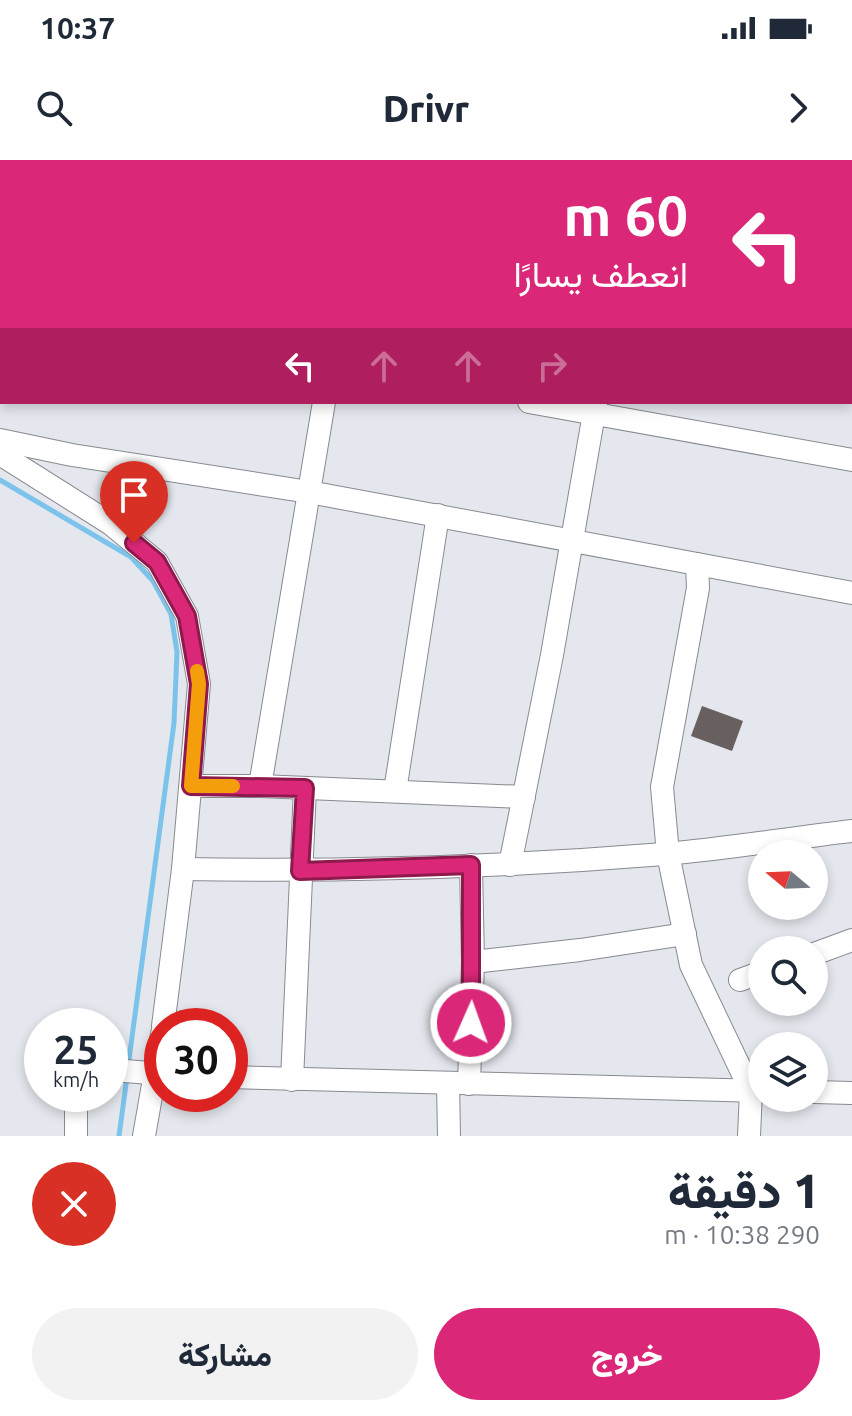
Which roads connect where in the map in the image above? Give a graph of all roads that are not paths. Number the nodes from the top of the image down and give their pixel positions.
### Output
1 (324, 404) edge
2 (551, 404) edge
3 (595, 408) edge
4 (0, 440) edge
5 (0, 454) edge
6 (852, 460) edge
7 (309, 492) junction
8 (438, 515) junction
9 (572, 539) junction
10 (697, 564) junction
11 (852, 593) edge
12 (191, 786) junction
13 (260, 786) junction
14 (305, 788) junction
15 (395, 791) junction
16 (524, 797) junction
17 (852, 831) edge
18 (668, 854) junction
19 (471, 865) junction
20 (510, 865) junction
21 (183, 869) junction
22 (300, 871) junction
23 (685, 934) junction
24 (852, 940) edge
25 (828, 949) edge
26 (473, 962) junction
27 (748, 977) edge
28 (740, 980) dead end
29 (165, 1008) edge
30 (748, 1074) edge
31 (248, 1078) edge
32 (292, 1080) junction
33 (459, 1083) junction
34 (748, 1091) edge
35 (828, 1092) edge
36 (852, 1093) edge
37 (76, 1112) edge
38 (148, 1112) edge
39 (753, 1112) edge
40 (76, 1136) edge
41 (144, 1136) edge
42 (449, 1136) edge
43 (749, 1136) edge

1 - 7 street
2 - 3 street
3 - 6 street
3 - 9 street
4 - 7 street
5 - 12 street
7 - 8 street
7 - 13 street
8 - 9 street
8 - 15 street
9 - 10 street
9 - 16 street
10 - 11 street
10 - 18 street
12 - 13 street
12 - 21 street
13 - 14 street
14 - 15 street
14 - 22 street
15 - 16 street
16 - 20 street
17 - 18 street
18 - 20 street
18 - 23 street
19 - 20 street
19 - 22 street
19 - 26 street
21 - 22 street
21 - 29 street
22 - 32 street
23 - 26 street
23 - 30 street
24 - 25 street
26 - 33 street
27 - 28 street
31 - 32 street
32 - 33 street
33 - 34 street
33 - 42 street
35 - 36 street
37 - 40 street
38 - 41 street
39 - 43 street

